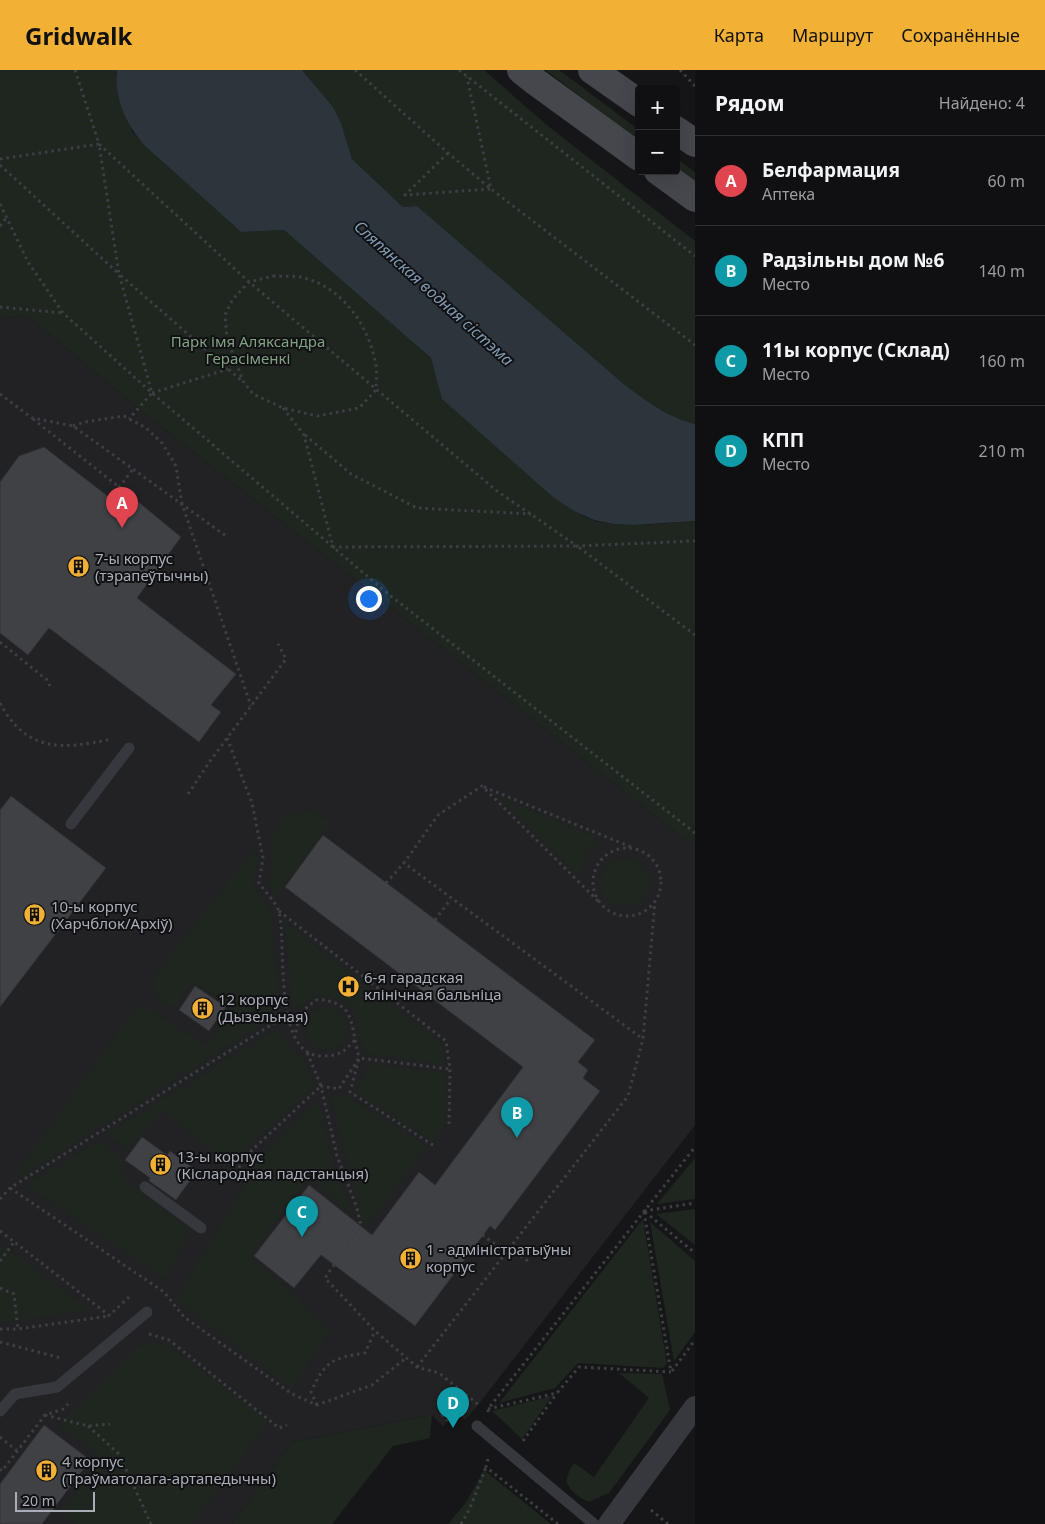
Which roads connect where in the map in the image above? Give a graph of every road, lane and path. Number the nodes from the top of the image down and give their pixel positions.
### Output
1 (75, 70) edge
2 (355, 70) edge
3 (459, 70) edge
4 (522, 70) edge
5 (592, 70) edge
6 (680, 70) edge
7 (466, 77) junction
8 (695, 86) edge
9 (635, 100) edge
10 (680, 133) edge
11 (695, 143) edge
12 (99, 144) junction
13 (448, 153) junction
14 (635, 154) edge
15 (0, 159) edge
16 (0, 165) edge
17 (663, 175) edge
18 (491, 189) junction
19 (695, 198) edge
20 (0, 204) edge
21 (6, 218) junction
22 (0, 226) edge
23 (695, 256) edge
24 (119, 274) junction
25 (249, 282) junction
26 (0, 307) edge
27 (63, 313) junction
28 (695, 344) edge
29 (228, 369) junction
30 (242, 381) junction
31 (376, 390) junction
32 (152, 393) junction
33 (0, 394) edge
34 (283, 408) junction
35 (32, 418) junction
36 (129, 419) junction
37 (73, 426) junction
38 (304, 435) junction
39 (133, 469) junction
40 (119, 487) junction
41 (111, 498) dead end
42 (182, 504) junction
43 (531, 514) junction
44 (226, 536) dead end
45 (695, 541) edge
46 (577, 546) junction
47 (333, 547) junction
48 (695, 635) edge
49 (0, 642) edge
50 (278, 644) dead end
51 (50, 686) dead end
52 (0, 703) edge
53 (251, 706) junction
54 (116, 738) dead end
55 (227, 738) junction
56 (129, 748) dead end
57 (482, 786) junction
58 (188, 794) dead end
59 (71, 824) dead end
60 (695, 833) edge
61 (636, 849) junction
62 (404, 863) junction
63 (386, 883) dead end
64 (451, 899) junction
65 (598, 900) junction
66 (655, 901) junction
67 (278, 911) junction
68 (435, 920) dead end
69 (287, 1015) junction
70 (295, 1038) junction
71 (643, 1039) junction
72 (355, 1040) junction
73 (307, 1052) junction
74 (359, 1058) junction
75 (450, 1069) junction
76 (321, 1086) junction
77 (449, 1124) dead end
78 (433, 1145) dead end
79 (695, 1147) edge
80 (231, 1178) dead end
81 (145, 1187) dead end
82 (10, 1188) junction
83 (0, 1199) edge
84 (695, 1203) edge
85 (644, 1211) junction
86 (201, 1228) dead end
87 (0, 1231) edge
88 (477, 1231) dead end
89 (14, 1242) junction
90 (510, 1248) junction
91 (695, 1252) edge
92 (506, 1253) junction
93 (0, 1261) edge
94 (528, 1262) dead end
95 (0, 1288) edge
96 (128, 1297) dead end
97 (147, 1312) dead end
98 (110, 1316) junction
99 (104, 1323) dead end
100 (0, 1329) edge
101 (18, 1329) junction
102 (375, 1331) junction
103 (147, 1333) dead end
104 (695, 1340) edge
105 (0, 1342) edge
106 (68, 1355) dead end
107 (406, 1358) junction
108 (417, 1367) junction
109 (672, 1372) junction
110 (558, 1393) junction
111 (69, 1403) dead end
112 (452, 1404) dead end
113 (317, 1405) junction
114 (695, 1407) edge
115 (488, 1409) junction
116 (0, 1411) edge
117 (45, 1415) junction
118 (495, 1416) dead end
119 (448, 1421) dead end
120 (110, 1424) dead end
121 (287, 1425) dead end
122 (88, 1426) junction
123 (478, 1426) dead end
124 (515, 1436) dead end
125 (0, 1437) edge
126 (18, 1451) junction
127 (486, 1467) dead end
128 (0, 1469) edge
129 (651, 1510) dead end
130 (151, 1524) edge
131 (461, 1524) edge
132 (594, 1524) edge
133 (609, 1524) edge
134 (668, 1524) edge

1 - 12 path
2 - 13 path
3 - 7 path
4 - 14 main road
5 - 9 main road
6 - 8 path
7 - 18 path
7 - 23 path
10 - 11 main road
12 - 15 path
12 - 24 path
12 - 25 path
13 - 18 path
13 - 18 path
16 - 24 path
17 - 19 main road
18 - 28 path
20 - 21 path
21 - 22 path
21 - 27 path
24 - 29 path
24 - 32 path
25 - 30 path
25 - 31 path
25 - 31 path
26 - 27 path
27 - 32 path
29 - 30 path
29 - 32 path
30 - 34 path
31 - 34 path
31 - 43 path
32 - 36 path
32 - 47 path
33 - 35 path
34 - 38 path
35 - 37 path
35 - 40 path
36 - 37 path
36 - 42 path
37 - 39 path
38 - 43 path
38 - 47 path
39 - 40 path
39 - 42 path
40 - 41 path
42 - 44 path
42 - 53 path
43 - 46 path
45 - 46 path
46 - 47 path
46 - 48 path
47 - 60 path
49 - 51 path
50 - 53 path
52 - 54 path
53 - 55 path
55 - 58 path
55 - 67 path
56 - 59 lane
57 - 61 path
57 - 62 path
57 - 65 path
61 - 65 path
61 - 66 path
62 - 63 path
62 - 64 path
64 - 68 path
64 - 71 path
65 - 66 path
66 - 71 path
67 - 69 path
67 - 75 path
69 - 70 path
69 - 82 path
70 - 72 path
70 - 73 path
71 - 90 path
72 - 73 path
72 - 74 path
73 - 76 path
74 - 75 path
74 - 76 path
74 - 78 path
75 - 77 path
76 - 80 path
76 - 102 path
79 - 85 path
81 - 86 lane
82 - 83 path
82 - 113 path
84 - 85 path
85 - 91 path
85 - 109 path
85 - 115 path
87 - 89 path
88 - 92 path
89 - 93 path
89 - 98 path
90 - 92 path
90 - 94 path
92 - 108 path
95 - 101 path
96 - 98 path
97 - 116 lane
98 - 99 path
98 - 101 path
100 - 101 path
102 - 107 path
102 - 113 path
103 - 121 path
104 - 109 path
105 - 106 path
107 - 108 path
107 - 113 path
108 - 115 path
109 - 110 path
110 - 115 path
110 - 124 path
111 - 117 path
112 - 119 path
114 - 133 street
115 - 118 path
117 - 122 path
117 - 126 path
120 - 122 path
122 - 130 path
123 - 132 lane
125 - 126 path
126 - 128 path
127 - 131 path
129 - 134 path

